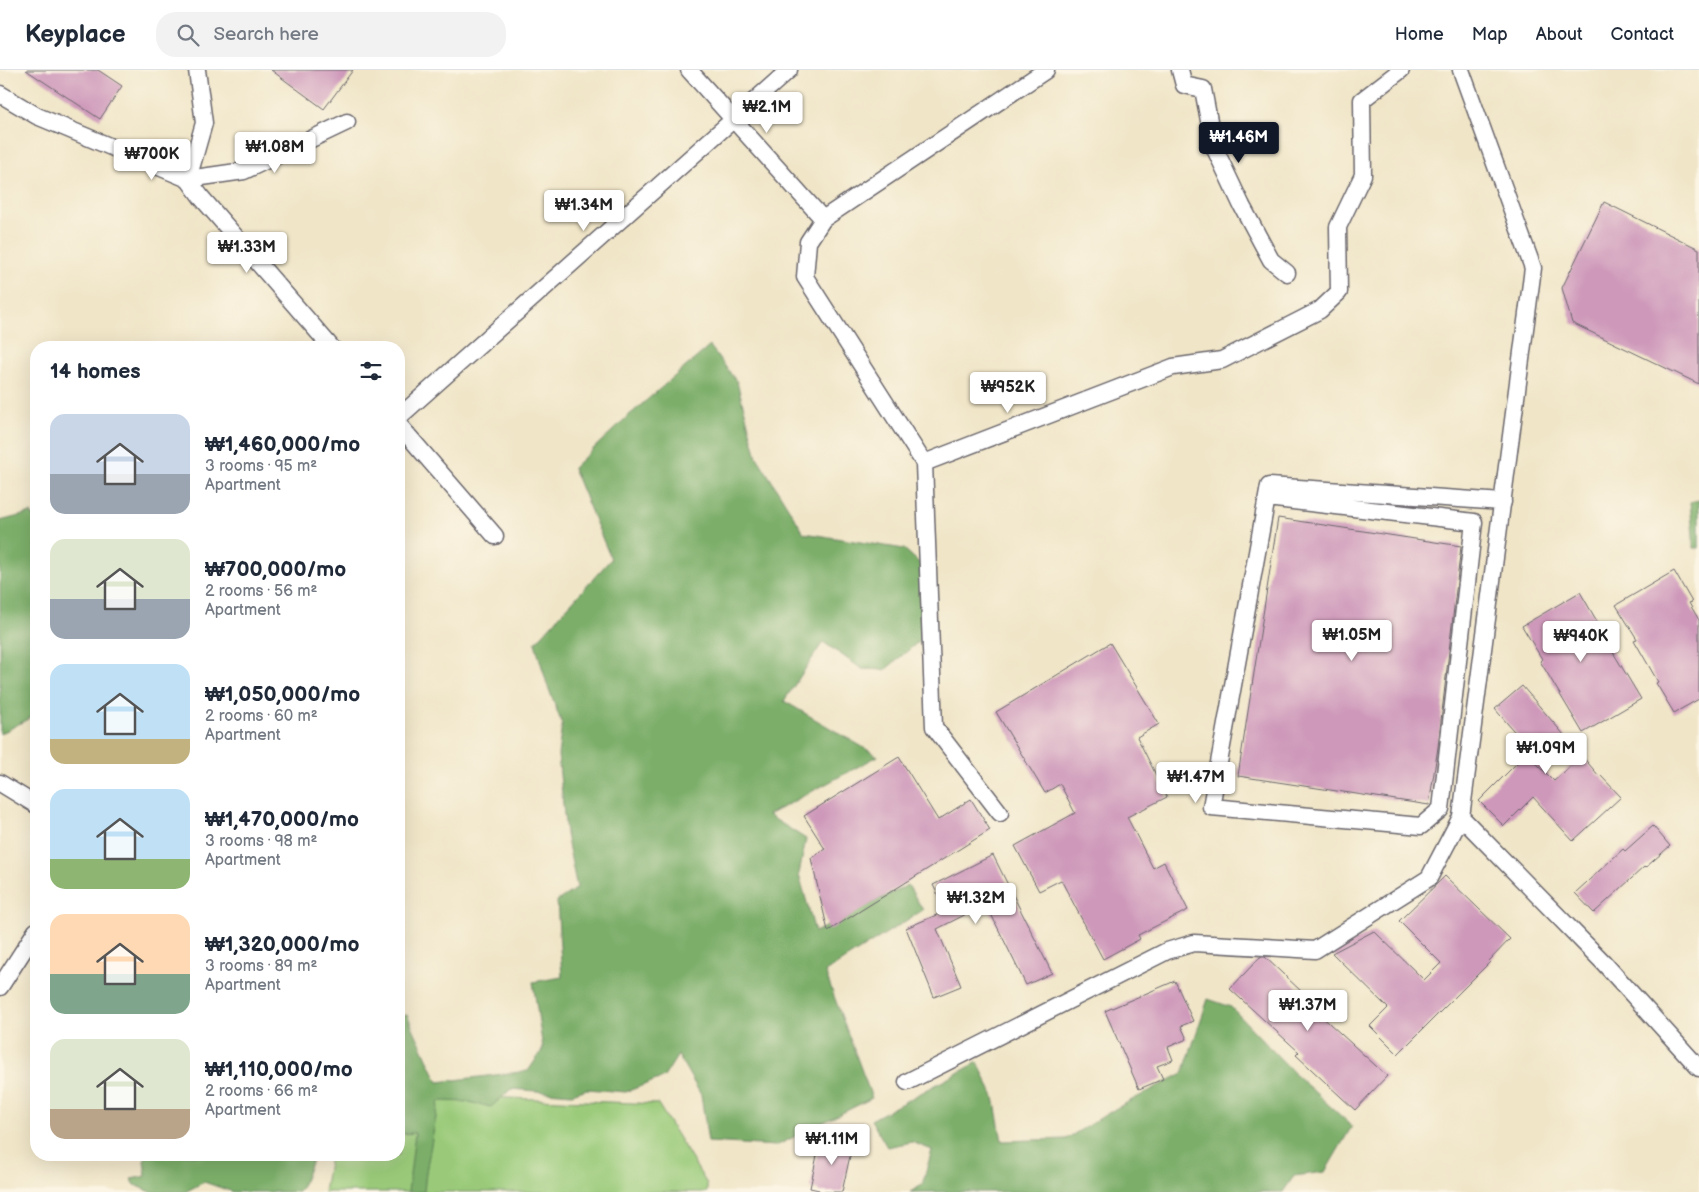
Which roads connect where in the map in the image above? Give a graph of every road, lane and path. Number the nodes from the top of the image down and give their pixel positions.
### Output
1 (197, 70) edge
2 (689, 70) edge
3 (789, 70) edge
4 (1046, 70) edge
5 (1180, 70) edge
6 (1401, 70) edge
7 (1461, 70) edge
8 (0, 94) edge
9 (734, 120) junction
10 (347, 122) dead end
11 (188, 179) junction
12 (823, 219) junction
13 (1288, 273) dead end
14 (326, 341) edge
15 (405, 412) edge
16 (405, 432) edge
17 (924, 463) junction
18 (1267, 498) junction
19 (1502, 502) junction
20 (495, 536) dead end
21 (0, 783) edge
22 (30, 801) edge
23 (1000, 813) dead end
24 (1461, 817) junction
25 (30, 940) edge
26 (0, 987) edge
27 (1699, 1068) edge
28 (908, 1082) dead end

1 - 11 street
2 - 9 street
3 - 9 street
4 - 12 street
5 - 13 street
6 - 17 street
7 - 19 street
8 - 11 street
9 - 12 street
9 - 15 street
10 - 11 street
11 - 14 street
12 - 17 street
16 - 20 street
17 - 23 street
18 - 18 street
18 - 19 street
19 - 24 street
21 - 22 street
24 - 27 street
24 - 28 street
25 - 26 street

